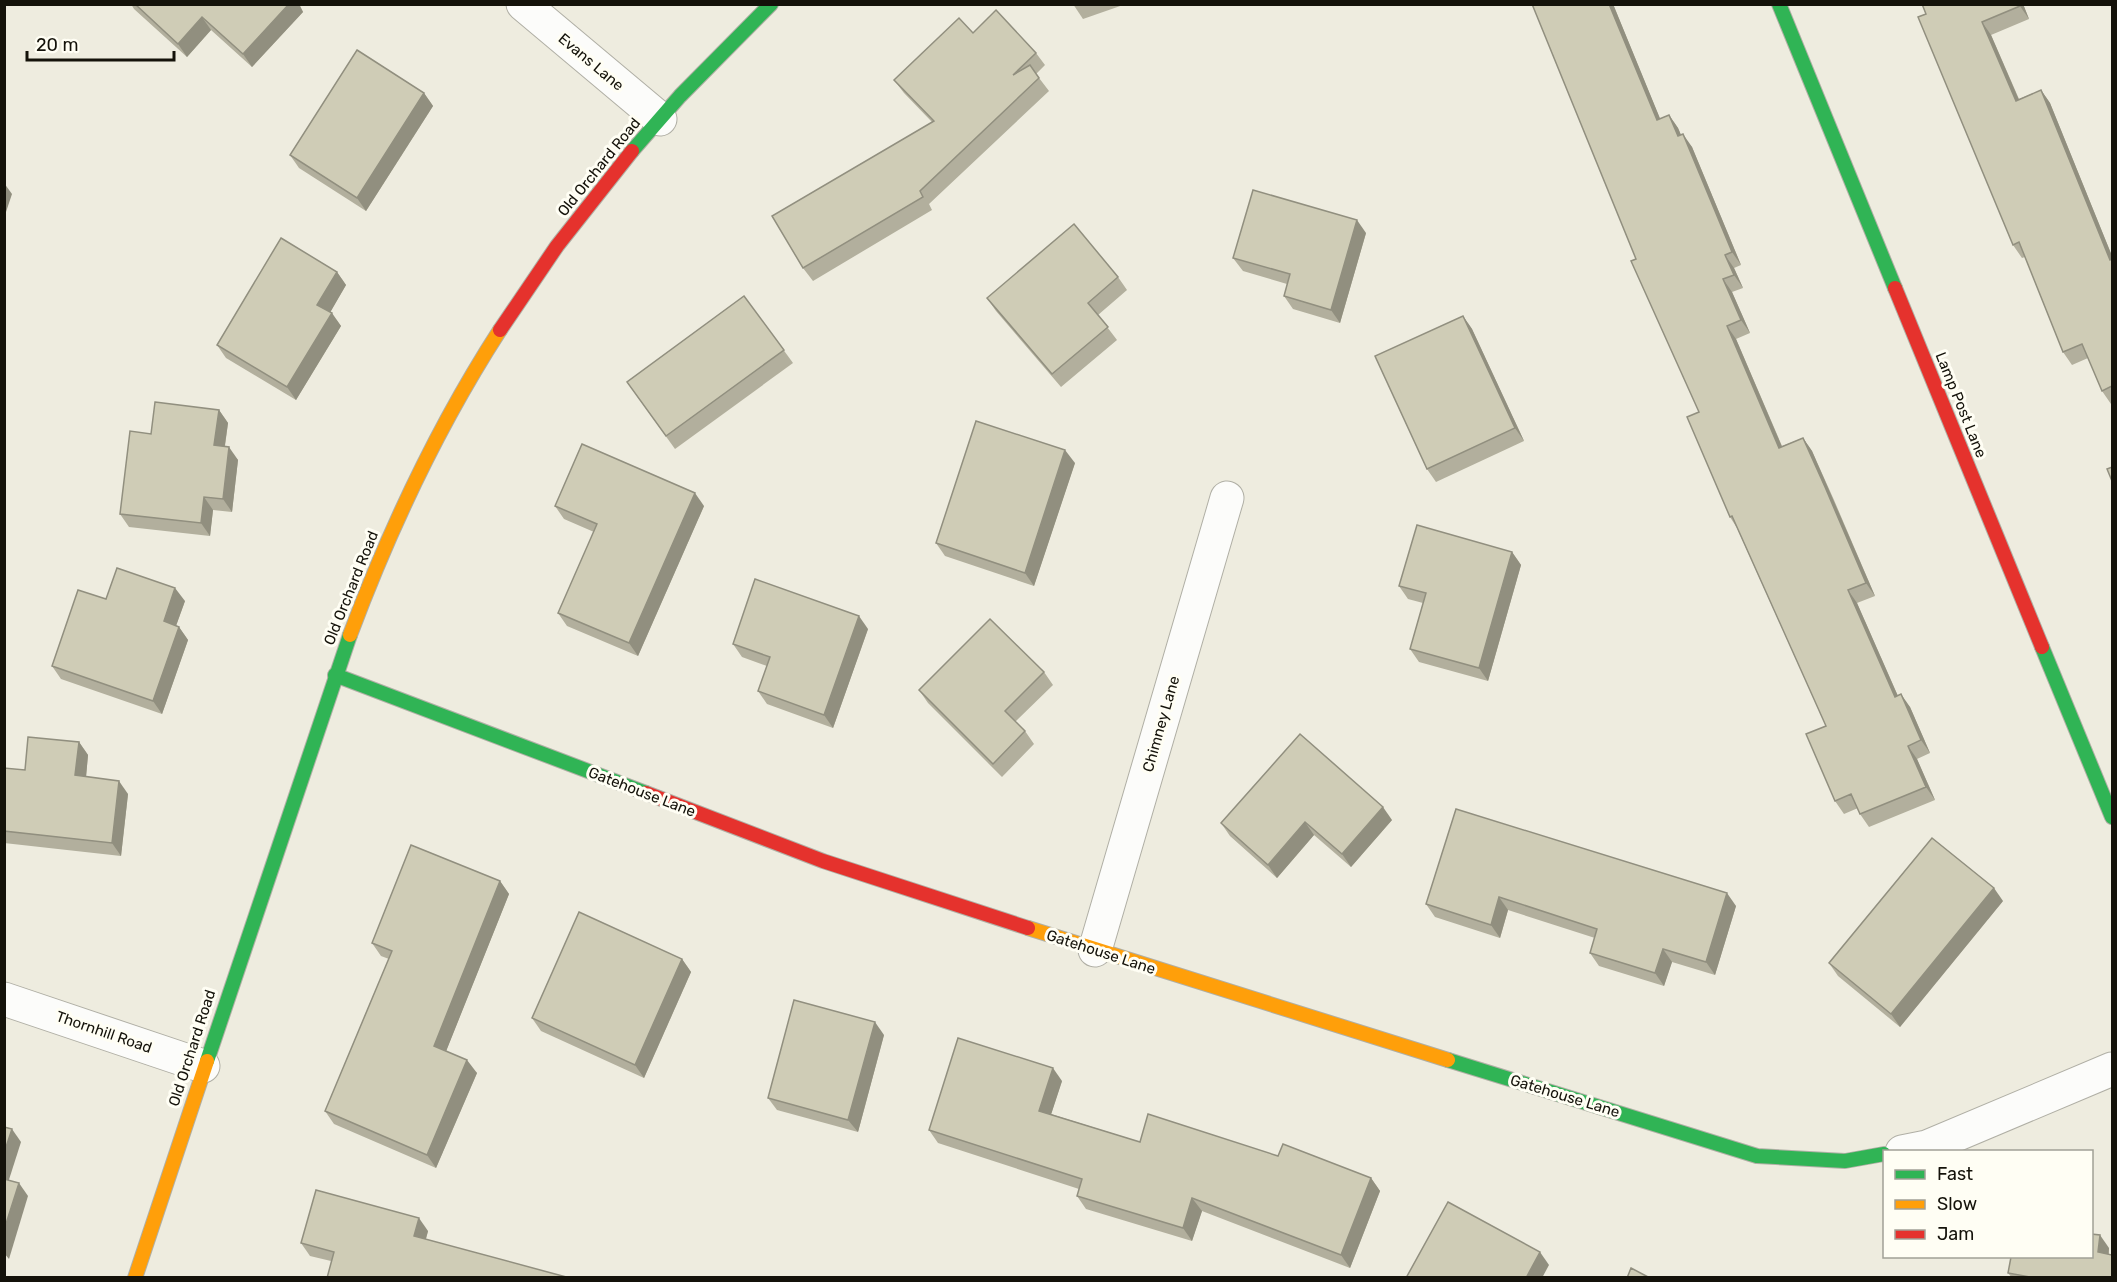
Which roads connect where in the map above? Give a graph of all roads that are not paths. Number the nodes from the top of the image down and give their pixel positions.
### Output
1 (523, 4) edge
2 (771, 4) edge
3 (1779, 4) edge
4 (660, 119) junction
5 (1227, 498) dead end
6 (335, 675) junction
7 (2112, 818) edge
8 (1095, 950) junction
9 (4, 999) edge
10 (203, 1066) junction
11 (2112, 1069) edge
12 (1912, 1150) edge
13 (1883, 1155) edge
14 (135, 1278) edge

1 - 4 street, Evans Lane
2 - 4 street, Old Orchard Road
3 - 7 street, Lamp Post Lane
4 - 6 street, Old Orchard Road
5 - 8 street, Chimney Lane
6 - 8 street, Gatehouse Lane
6 - 10 street, Old Orchard Road
8 - 13 street, Gatehouse Lane
9 - 10 street, Thornhill Road
10 - 14 street, Old Orchard Road
11 - 12 street

